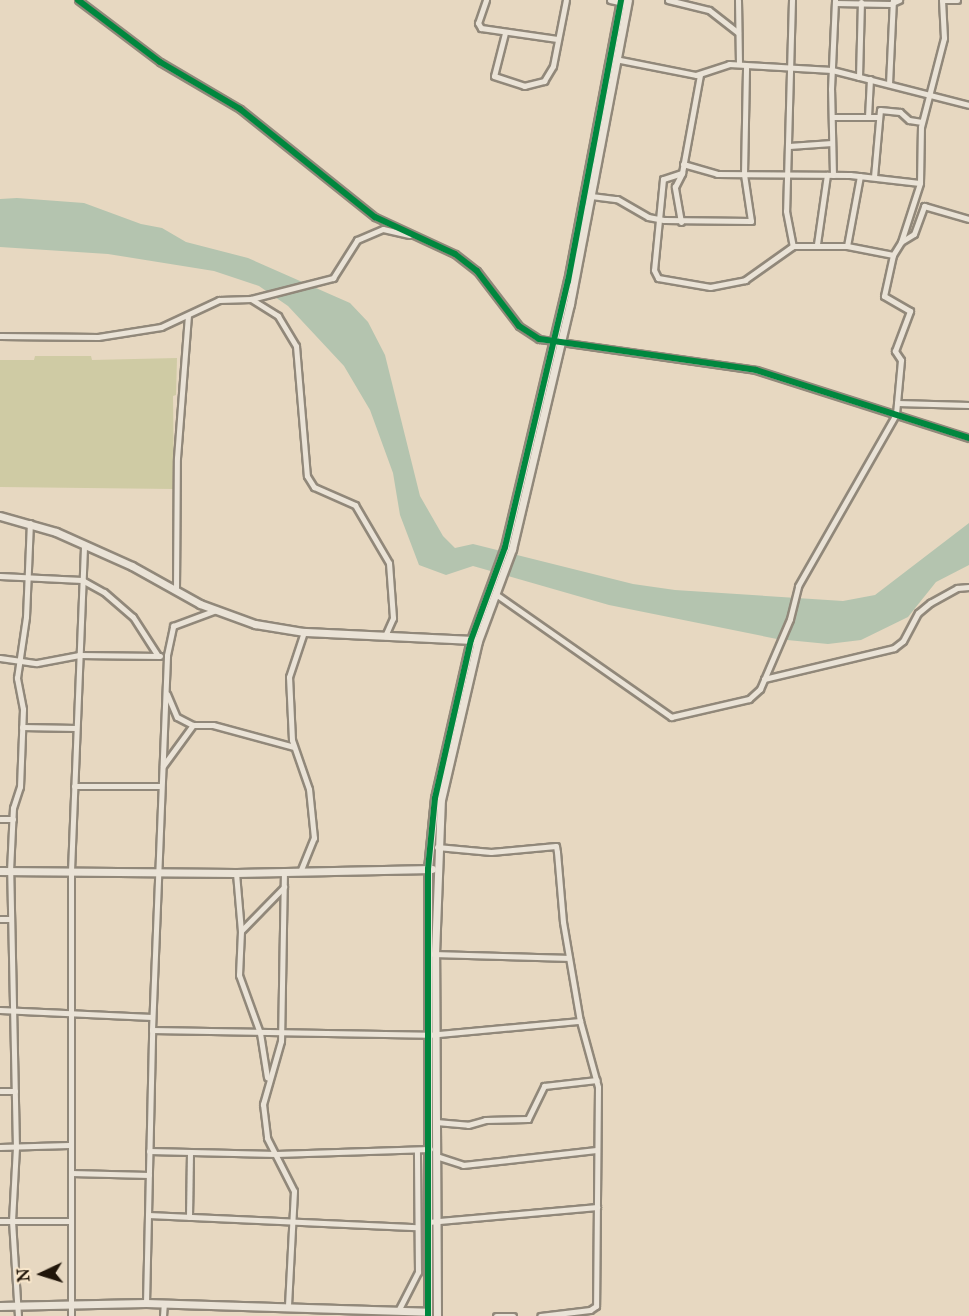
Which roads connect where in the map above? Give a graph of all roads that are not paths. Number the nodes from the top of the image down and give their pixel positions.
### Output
1 (78, 0) edge
2 (486, 0) edge
3 (566, 0) edge
4 (610, 0) edge
5 (668, 0) edge
6 (738, 0) edge
7 (792, 0) edge
8 (942, 0) edge
9 (957, 0) edge
10 (835, 1) edge
11 (895, 1) edge
12 (624, 2) edge
13 (688, 2) edge
14 (861, 2) junction
15 (505, 33) junction
16 (738, 33) junction
17 (557, 39) junction
18 (615, 59) junction
19 (740, 64) junction
20 (746, 66) junction
21 (790, 68) junction
22 (832, 70) junction
23 (700, 75) junction
24 (859, 77) junction
25 (870, 80) junction
26 (889, 84) junction
27 (931, 95) junction
28 (969, 105) edge
29 (832, 117) junction
30 (868, 117) junction
31 (879, 117) junction
32 (922, 122) junction
33 (832, 143) junction
34 (789, 146) junction
35 (683, 164) junction
36 (682, 173) junction
37 (744, 174) junction
38 (788, 175) junction
39 (830, 175) junction
40 (860, 176) junction
41 (874, 177) junction
42 (920, 183) junction
43 (591, 196) junction
44 (969, 219) edge
45 (660, 220) junction
46 (681, 222) junction
47 (426, 238) junction
48 (901, 242) junction
49 (817, 244) junction
50 (793, 246) junction
51 (847, 246) junction
52 (893, 255) junction
53 (251, 299) junction
54 (188, 316) junction
55 (0, 336) edge
56 (552, 342) junction
57 (560, 343) junction
58 (897, 403) junction
59 (969, 405) edge
60 (896, 414) junction
61 (969, 438) edge
62 (0, 516) edge
63 (30, 523) junction
64 (84, 544) junction
65 (508, 548) junction
66 (26, 575) junction
67 (0, 576) edge
68 (500, 576) junction
69 (82, 580) junction
70 (969, 587) edge
71 (176, 589) junction
72 (497, 595) junction
73 (216, 610) junction
74 (304, 632) junction
75 (385, 636) junction
76 (475, 640) junction
77 (80, 655) junction
78 (158, 656) junction
79 (167, 656) junction
80 (0, 657) edge
81 (18, 662) junction
82 (764, 679) junction
83 (166, 690) junction
84 (193, 725) junction
85 (22, 727) junction
86 (76, 728) junction
87 (294, 747) junction
88 (162, 767) junction
89 (74, 786) junction
90 (161, 786) junction
91 (0, 819) edge
92 (13, 819) junction
93 (437, 847) junction
94 (432, 868) junction
95 (0, 871) edge
96 (10, 871) junction
97 (70, 871) junction
98 (157, 872) junction
99 (284, 872) junction
100 (300, 872) junction
101 (236, 873) junction
102 (284, 887) junction
103 (0, 919) edge
104 (11, 919) junction
105 (241, 931) junction
106 (435, 954) junction
107 (569, 958) junction
108 (0, 1010) edge
109 (14, 1010) junction
110 (70, 1013) junction
111 (152, 1017) junction
112 (580, 1021) junction
113 (152, 1030) junction
114 (281, 1032) junction
115 (260, 1033) junction
116 (432, 1034) junction
117 (267, 1078) junction
118 (597, 1080) junction
119 (0, 1091) edge
120 (15, 1091) junction
121 (436, 1122) junction
122 (69, 1145) junction
123 (0, 1147) edge
124 (16, 1148) junction
125 (417, 1150) junction
126 (596, 1150) junction
127 (149, 1151) junction
128 (190, 1152) junction
129 (433, 1152) junction
130 (276, 1154) junction
131 (71, 1173) junction
132 (149, 1175) junction
133 (418, 1191) junction
134 (428, 1191) junction
135 (597, 1207) junction
136 (148, 1215) junction
137 (189, 1217) junction
138 (0, 1221) edge
139 (12, 1221) junction
140 (70, 1221) junction
141 (292, 1222) junction
142 (432, 1222) junction
143 (417, 1227) junction
144 (428, 1242) junction
145 (418, 1243) junction
146 (146, 1303) junction
147 (164, 1303) junction
148 (0, 1306) edge
149 (18, 1306) junction
150 (72, 1306) junction
151 (288, 1307) junction
152 (398, 1311) junction
153 (428, 1314) edge
154 (18, 1316) edge
155 (71, 1316) edge
156 (163, 1316) edge
157 (437, 1316) edge
158 (496, 1316) edge
159 (513, 1316) edge
160 (540, 1316) edge

1 - 47 street
2 - 15 street
3 - 17 street
4 - 12 street
5 - 13 street
6 - 16 street
7 - 21 street
8 - 9 street
8 - 27 street
10 - 14 street
10 - 22 street
11 - 14 street
11 - 26 street
12 - 18 street
12 - 56 street
13 - 16 street
14 - 24 street
15 - 17 street
15 - 17 street
16 - 19 street
18 - 23 street
18 - 43 street
19 - 20 street
19 - 23 street
20 - 21 street
20 - 37 street
21 - 22 street
21 - 34 street
22 - 24 street
22 - 29 street
23 - 35 street
24 - 25 street
25 - 26 street
25 - 30 street
26 - 27 street
27 - 28 street
27 - 32 street
29 - 30 street
29 - 33 street
30 - 31 street
31 - 32 street
31 - 41 street
32 - 42 street
33 - 34 street
33 - 39 street
34 - 38 street
35 - 36 street
35 - 37 street
36 - 45 street
36 - 46 street
37 - 38 street
37 - 46 street
38 - 39 street
38 - 50 street
39 - 40 street
39 - 49 street
40 - 41 street
40 - 51 street
41 - 42 street
42 - 48 street
43 - 45 street
43 - 57 street
44 - 48 street
45 - 46 street
45 - 50 street
47 - 53 street
47 - 56 street
48 - 52 street
49 - 50 street
49 - 51 street
51 - 52 street
52 - 58 street
53 - 54 street
53 - 75 street
54 - 55 street
54 - 71 street
56 - 57 street
56 - 65 street
57 - 60 street
57 - 65 street
58 - 59 street
58 - 60 street
60 - 61 street
60 - 82 street
62 - 63 street
63 - 64 street
63 - 66 street
64 - 69 street
64 - 71 street
65 - 68 street
66 - 67 street
66 - 69 street
66 - 81 street
68 - 72 street
68 - 76 street
69 - 77 street
69 - 78 street
70 - 82 street
71 - 73 street
72 - 76 street
72 - 82 street
73 - 74 street
73 - 79 street
74 - 75 street
74 - 87 street
75 - 76 street
76 - 93 street
76 - 94 street
77 - 78 street
77 - 81 street
77 - 86 street
78 - 79 street
79 - 83 street
80 - 81 street
81 - 85 street
83 - 84 street
83 - 88 street
84 - 87 street
84 - 88 street
85 - 86 street
85 - 92 street
86 - 89 street
87 - 100 street
88 - 90 street
89 - 90 street
89 - 97 street
90 - 98 street
91 - 92 street
92 - 96 street
93 - 94 street
93 - 107 street
94 - 100 street
94 - 106 street
94 - 116 street
95 - 96 street
96 - 97 street
96 - 104 street
97 - 98 street
97 - 110 street
98 - 101 street
98 - 111 street
99 - 100 street
99 - 101 street
99 - 102 street
101 - 105 street
102 - 105 street
102 - 114 street
103 - 104 street
104 - 109 street
105 - 115 street
106 - 107 street
106 - 116 street
107 - 112 street
108 - 109 street
109 - 110 street
109 - 120 street
110 - 111 street
110 - 122 street
111 - 113 street
112 - 116 street
112 - 118 street
113 - 115 street
113 - 127 street
114 - 115 street
114 - 116 street
114 - 117 street
115 - 117 street
116 - 121 street
116 - 129 street
117 - 130 street
118 - 121 street
118 - 126 street
119 - 120 street
120 - 124 street
121 - 129 street
122 - 124 street
122 - 131 street
123 - 124 street
124 - 139 street
125 - 129 street
125 - 130 street
125 - 133 street
126 - 129 street
126 - 135 street
127 - 128 street
127 - 132 street
128 - 130 street
128 - 137 street
129 - 134 street
129 - 142 street
130 - 141 street
131 - 132 street
131 - 140 street
132 - 136 street
133 - 134 street
133 - 143 street
134 - 142 street
135 - 142 street
135 - 160 street
136 - 137 street
136 - 146 street
137 - 141 street
138 - 139 street
139 - 140 street
139 - 149 street
140 - 150 street
141 - 143 street
141 - 151 street
142 - 144 street
142 - 157 street
143 - 145 street
144 - 145 street
144 - 153 street
145 - 152 street
146 - 147 street
146 - 150 street
147 - 151 street
147 - 156 street
148 - 149 street
149 - 150 street
149 - 154 street
150 - 155 street
151 - 152 street
152 - 153 street
158 - 159 street

